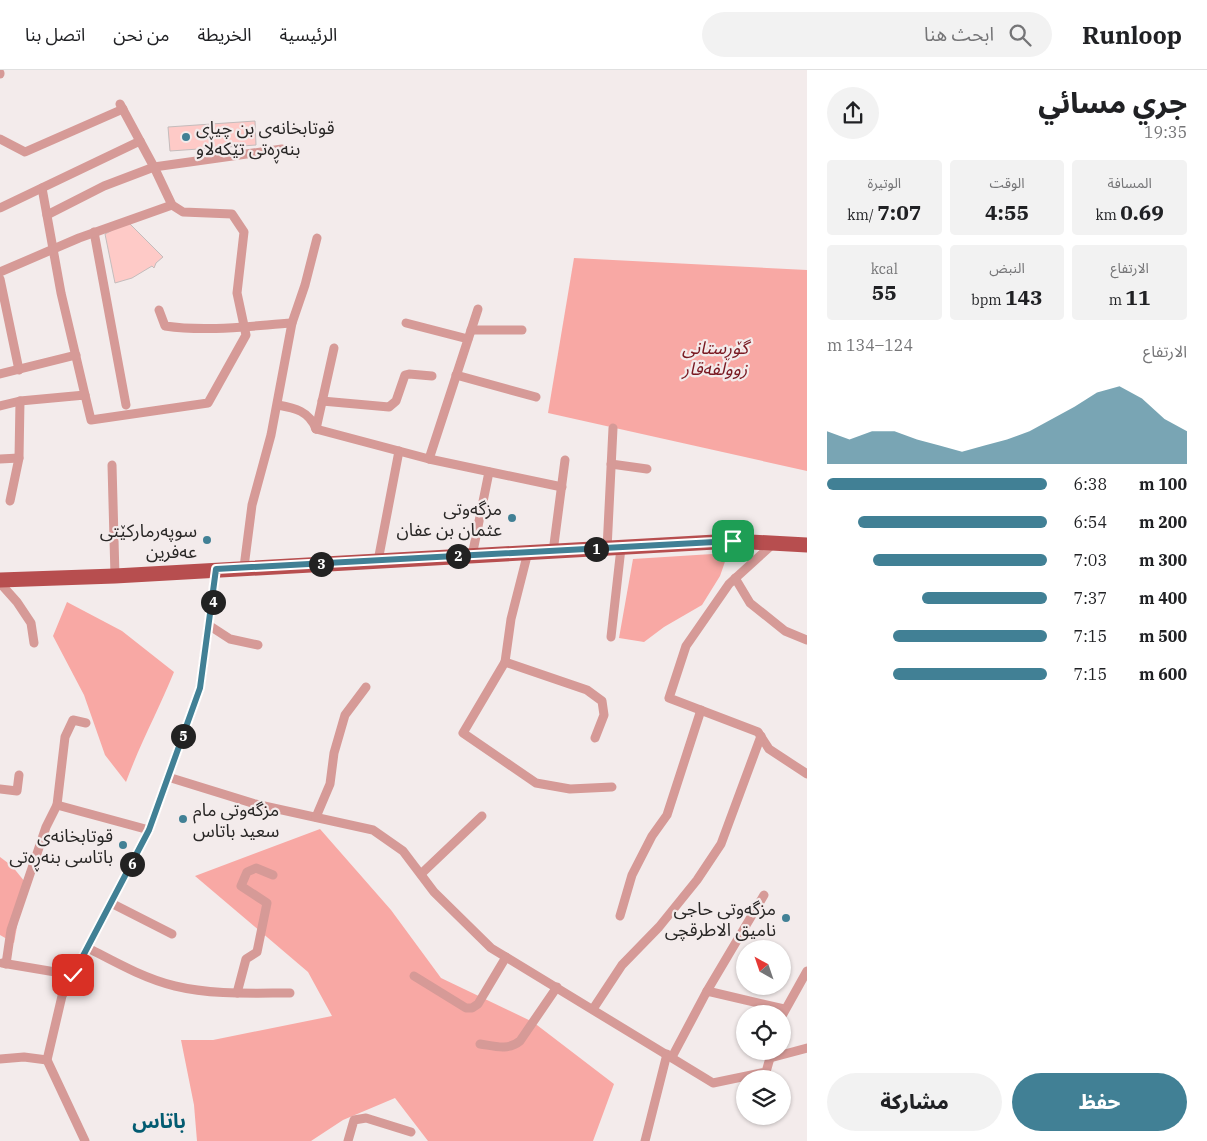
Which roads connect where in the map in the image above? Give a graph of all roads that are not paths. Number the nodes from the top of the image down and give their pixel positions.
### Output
1 (0, 139) edge
2 (140, 141) junction
3 (282, 149) dead end
4 (154, 167) junction
5 (42, 188) junction
6 (172, 205) junction
7 (0, 208) edge
8 (47, 215) junction
9 (94, 232) junction
10 (317, 238) dead end
11 (53, 249) junction
12 (0, 272) edge
13 (0, 279) edge
14 (478, 309) dead end
15 (159, 310) dead end
16 (292, 323) junction
17 (406, 323) dead end
18 (244, 327) junction
19 (522, 330) dead end
20 (469, 335) junction
21 (334, 348) dead end
22 (76, 355) junction
23 (19, 370) junction
24 (0, 374) edge
25 (456, 375) junction
26 (432, 376) dead end
27 (85, 395) junction
28 (536, 397) dead end
29 (322, 401) junction
30 (20, 402) junction
31 (126, 405) dead end
32 (278, 405) junction
33 (0, 406) edge
34 (613, 428) dead end
35 (316, 429) junction
36 (399, 451) junction
37 (19, 458) junction
38 (0, 459) edge
39 (429, 459) junction
40 (564, 460) dead end
41 (611, 464) junction
42 (112, 465) dead end
43 (647, 469) dead end
44 (489, 472) junction
45 (562, 487) junction
46 (10, 501) dead end
47 (773, 544) junction
48 (807, 545) edge
49 (614, 548) junction
50 (807, 551) edge
51 (553, 552) junction
52 (526, 553) junction
53 (472, 556) junction
54 (378, 561) junction
55 (244, 568) junction
56 (216, 569) junction
57 (115, 576) junction
58 (735, 578) junction
59 (0, 581) edge
60 (210, 626) junction
61 (611, 637) dead end
62 (807, 640) edge
63 (34, 643) dead end
64 (258, 646) dead end
65 (505, 662) junction
66 (366, 687) dead end
67 (701, 710) junction
68 (86, 723) dead end
69 (761, 736) junction
70 (595, 738) dead end
71 (807, 774) edge
72 (19, 775) dead end
73 (168, 778) junction
74 (612, 786) dead end
75 (0, 789) edge
76 (57, 805) junction
77 (482, 816) dead end
78 (316, 817) junction
79 (149, 830) junction
80 (421, 874) junction
81 (273, 875) dead end
82 (764, 895) dead end
83 (111, 903) junction
84 (620, 916) dead end
85 (172, 934) dead end
86 (88, 948) junction
87 (506, 957) junction
88 (3, 963) edge
89 (807, 971) edge
90 (73, 975) junction
91 (414, 976) dead end
92 (557, 987) junction
93 (707, 991) junction
94 (237, 993) junction
95 (290, 993) dead end
96 (758, 1005) edge
97 (787, 1005) edge
98 (593, 1009) junction
99 (480, 1044) dead end
100 (807, 1048) edge
101 (791, 1051) edge
102 (669, 1055) junction
103 (0, 1059) edge
104 (47, 1060) junction
105 (770, 1060) edge
106 (411, 1132) dead end
107 (85, 1141) edge
108 (348, 1141) edge
109 (645, 1141) edge

1 - 2 street
2 - 4 street
2 - 5 street
3 - 4 street
4 - 6 street
4 - 8 street
5 - 7 street
5 - 8 street
6 - 9 street
6 - 18 street
8 - 11 street
9 - 11 street
9 - 31 street
10 - 16 street
11 - 12 street
11 - 22 street
13 - 23 street
14 - 20 street
15 - 18 street
16 - 18 street
16 - 32 street
17 - 20 street
18 - 27 street
19 - 20 street
20 - 25 street
21 - 29 street
22 - 23 street
22 - 27 street
23 - 24 street
25 - 28 street
25 - 39 street
26 - 29 street
27 - 30 street
29 - 35 street
30 - 33 street
30 - 37 street
32 - 35 street
32 - 55 street
34 - 41 street
35 - 36 street
36 - 39 street
36 - 54 street
37 - 38 street
37 - 46 street
39 - 44 street
40 - 45 street
41 - 43 street
41 - 49 street
42 - 57 street
44 - 45 street
44 - 53 street
45 - 51 street
47 - 48 main road
47 - 49 main road
47 - 50 main road
47 - 58 street
49 - 51 main road
49 - 61 street
51 - 52 main road
52 - 53 main road
52 - 65 street
53 - 54 main road
54 - 55 main road
55 - 56 main road
56 - 57 main road
56 - 60 street
57 - 59 main road
58 - 62 street
58 - 67 street
59 - 63 street
60 - 64 street
60 - 73 street
65 - 70 street
65 - 74 street
66 - 78 street
67 - 69 street
67 - 84 street
68 - 76 street
69 - 71 street
69 - 98 street
72 - 75 street
73 - 78 street
73 - 79 street
76 - 79 street
76 - 88 street
77 - 80 street
78 - 80 street
79 - 83 street
80 - 87 street
81 - 94 street
82 - 93 street
83 - 85 street
83 - 86 street
86 - 90 street
86 - 94 street
87 - 91 street
87 - 92 street
88 - 90 street
89 - 97 street
90 - 104 street
92 - 98 street
92 - 99 street
93 - 96 street
93 - 102 street
94 - 95 street
98 - 102 street
100 - 101 street
102 - 105 street
102 - 109 street
103 - 104 street
104 - 107 street
106 - 108 street

